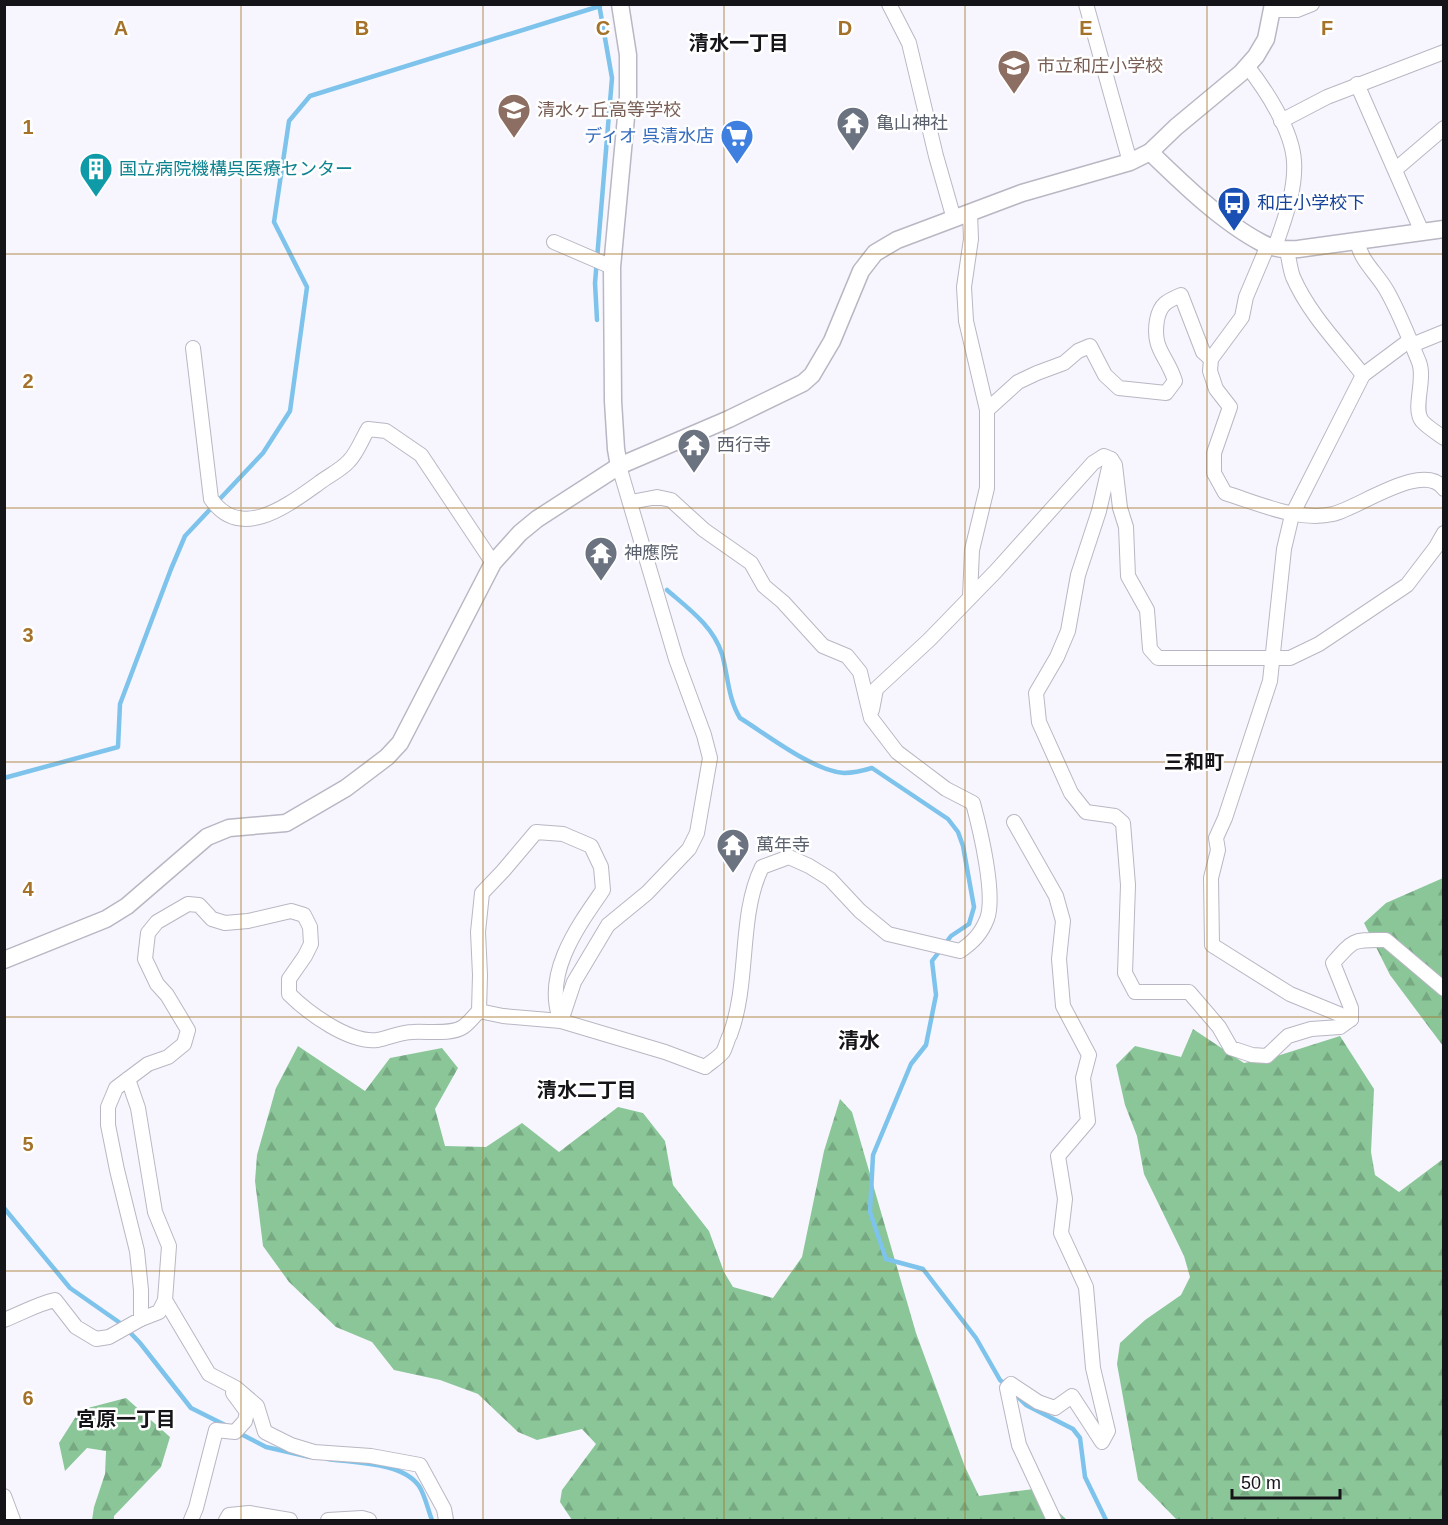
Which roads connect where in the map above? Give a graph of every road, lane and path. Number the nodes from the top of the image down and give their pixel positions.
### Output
1 (620, 4) edge
2 (889, 4) edge
3 (1086, 4) edge
4 (1311, 4) edge
5 (1272, 8) edge
6 (1443, 52) edge
7 (1247, 66) junction
8 (1357, 84) junction
9 (1281, 121) junction
10 (1443, 128) edge
11 (1150, 152) junction
12 (1130, 162) junction
13 (1396, 169) junction
14 (970, 213) junction
15 (954, 219) junction
16 (1443, 229) edge
17 (1422, 232) junction
18 (1357, 241) junction
19 (554, 242) dead end
20 (1276, 247) junction
21 (612, 267) junction
22 (1443, 332) edge
23 (1411, 342) junction
24 (193, 348) dead end
25 (1211, 359) junction
26 (1363, 375) junction
27 (987, 410) junction
28 (1443, 438) edge
29 (1111, 459) junction
30 (619, 465) junction
31 (1443, 489) edge
32 (631, 502) junction
33 (1292, 514) junction
34 (1443, 533) edge
35 (1440, 550) edge
36 (493, 563) junction
37 (970, 597) junction
38 (1272, 658) junction
39 (871, 718) junction
40 (1014, 822) dead end
41 (4, 960) edge
42 (1443, 989) edge
43 (479, 1011) junction
44 (1351, 1019) junction
45 (561, 1021) junction
46 (128, 1079) junction
47 (165, 1300) junction
48 (141, 1319) junction
49 (4, 1320) edge
50 (229, 1386) junction
51 (4, 1496) edge
52 (13, 1521) edge
53 (191, 1521) edge
54 (226, 1521) edge
55 (290, 1521) edge
56 (328, 1521) edge
57 (369, 1521) edge
58 (446, 1521) edge
59 (1054, 1521) edge

1 - 21 street
2 - 15 street
3 - 12 street
4 - 5 street
5 - 7 street
6 - 8 street
7 - 9 street
7 - 11 street
8 - 9 street
8 - 13 street
9 - 20 street
10 - 13 street
11 - 12 street
11 - 20 street
12 - 14 street
13 - 17 street
14 - 15 street
14 - 27 street
15 - 30 street
16 - 17 street
17 - 18 street
18 - 20 street
18 - 23 street
19 - 21 street
20 - 25 street
20 - 26 street
21 - 30 street
22 - 23 street
23 - 26 street
23 - 28 street
24 - 36 street
25 - 27 street
25 - 33 street
26 - 33 street
27 - 37 street
29 - 37 street
29 - 38 street
29 - 44 street
30 - 32 street
30 - 36 street
31 - 33 street
32 - 39 street
32 - 45 street
33 - 38 street
34 - 35 street
35 - 38 street
36 - 41 street
37 - 39 street
38 - 44 street
39 - 45 street
40 - 59 street
42 - 44 street
43 - 45 street
43 - 45 street
43 - 46 street
46 - 47 street
46 - 48 street
47 - 48 street
47 - 50 street
48 - 49 street
50 - 53 street
50 - 58 street
51 - 52 street
54 - 55 street
56 - 57 street

